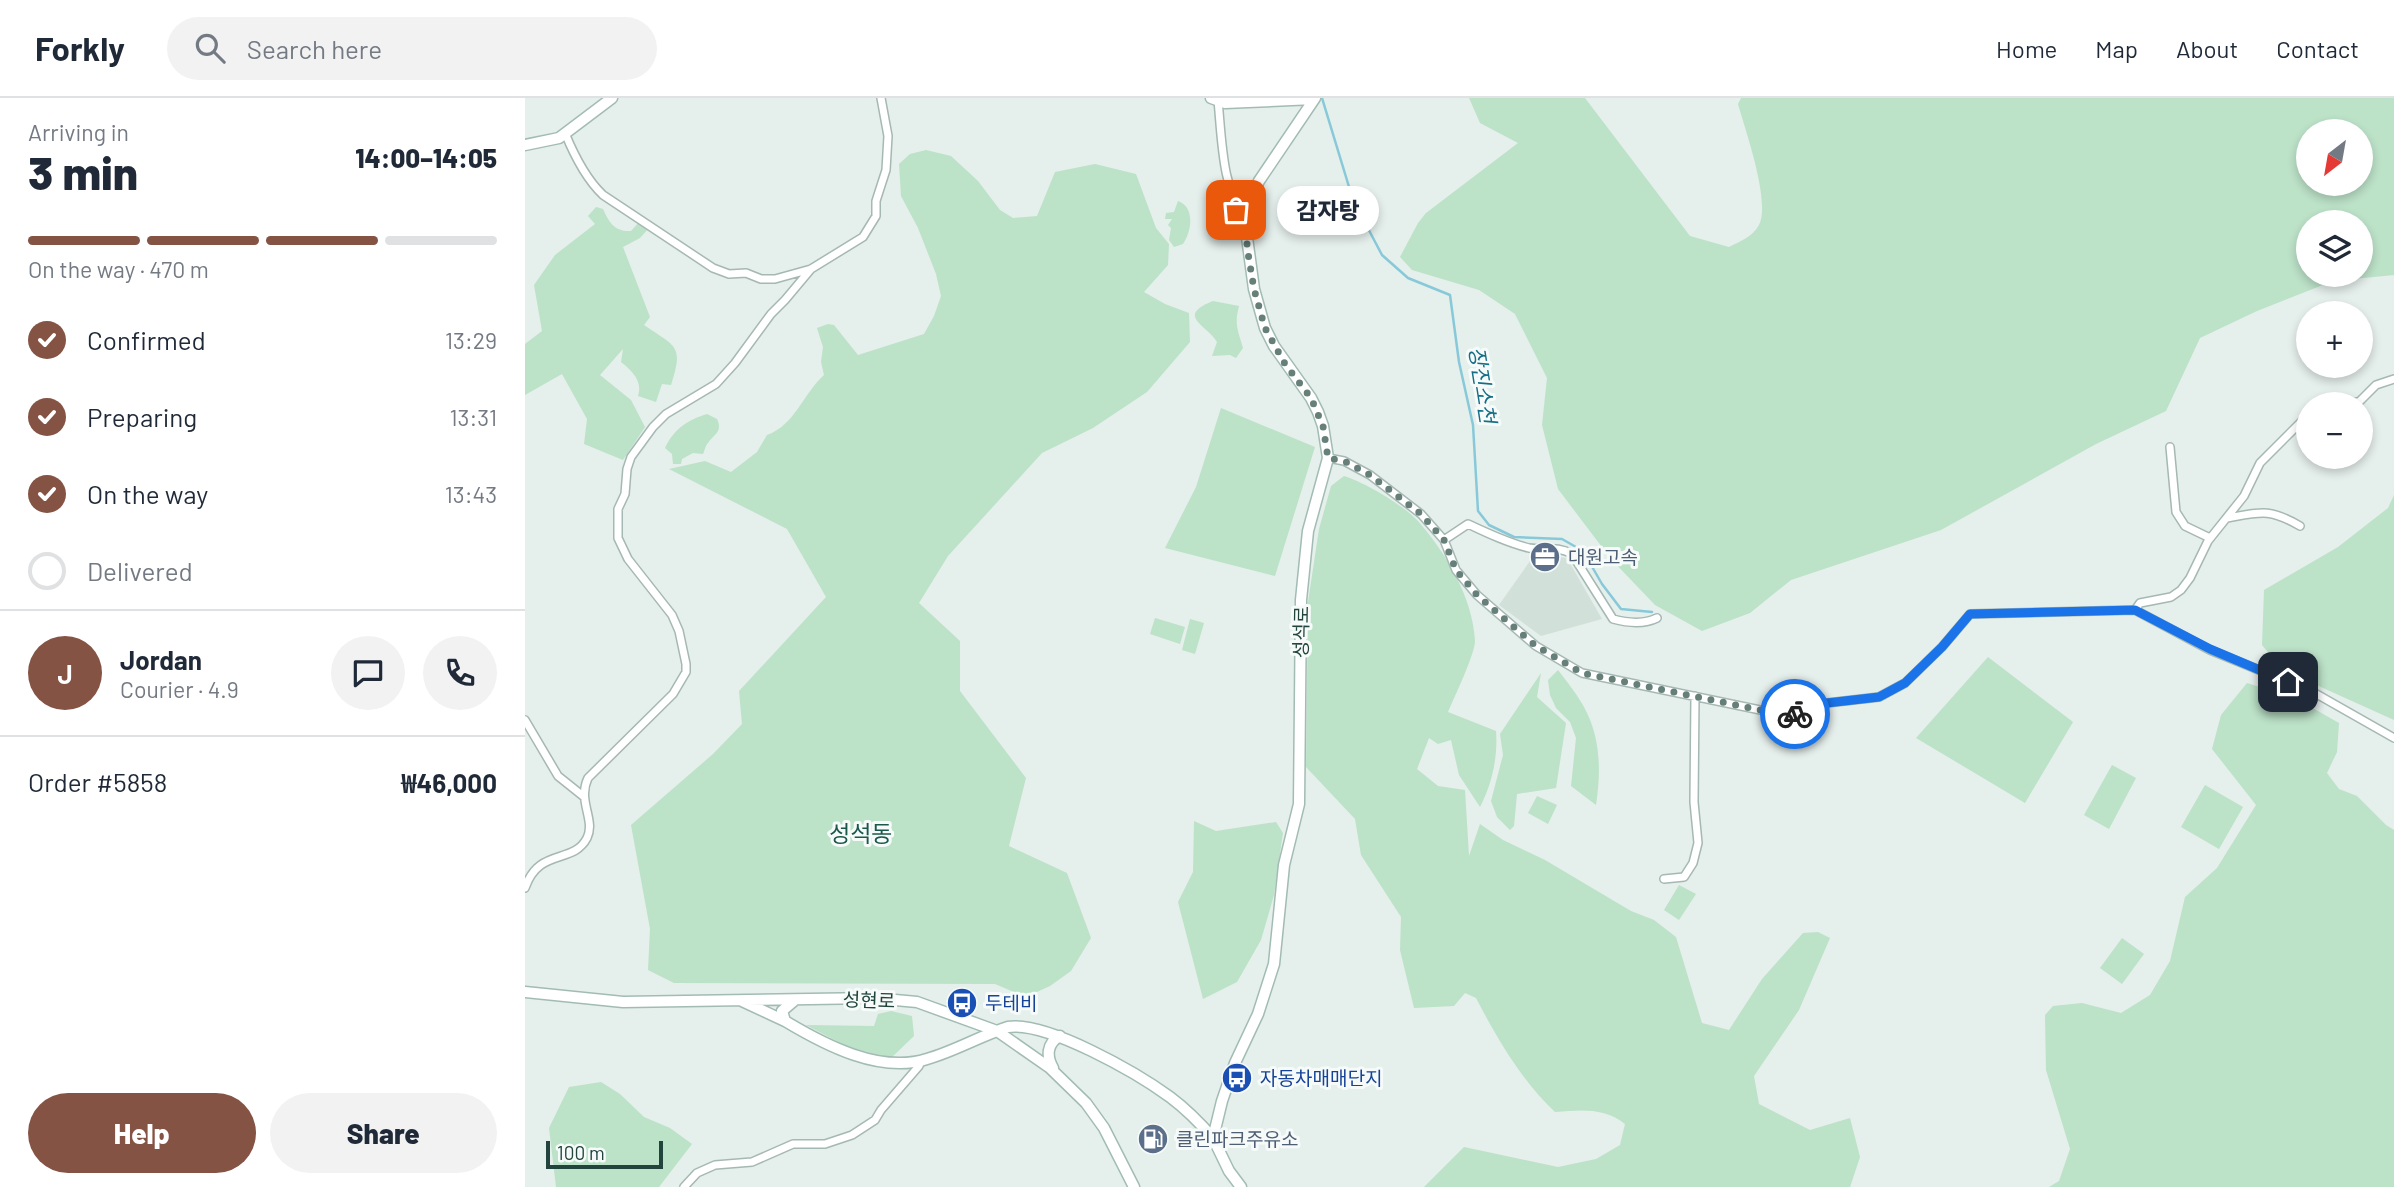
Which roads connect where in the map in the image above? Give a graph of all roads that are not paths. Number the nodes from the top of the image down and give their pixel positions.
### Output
1 (612, 98) edge
2 (881, 98) edge
3 (1215, 99) edge
4 (1315, 99) edge
5 (565, 134) junction
6 (525, 145) edge
7 (1247, 224) junction
8 (811, 268) junction
9 (2394, 379) edge
10 (2370, 392) edge
11 (2296, 427) edge
12 (2170, 447) dead end
13 (1328, 458) junction
14 (2227, 518) junction
15 (2300, 526) dead end
16 (2210, 538) junction
17 (1444, 540) junction
18 (2135, 610) junction
19 (1657, 618) dead end
20 (1695, 696) junction
21 (525, 720) edge
22 (2394, 738) edge
23 (583, 796) junction
24 (1664, 879) dead end
25 (525, 888) edge
26 (525, 992) edge
27 (799, 998) junction
28 (738, 1000) junction
29 (785, 1021) junction
30 (997, 1031) junction
31 (1060, 1036) junction
32 (921, 1061) junction
33 (1057, 1074) junction
34 (1213, 1138) junction
35 (684, 1187) edge
36 (1134, 1187) edge
37 (1241, 1187) edge

1 - 5 street
2 - 8 street
3 - 4 street
3 - 7 street
4 - 7 street, 성석로
5 - 6 street
5 - 8 street
7 - 13 street, 성석로
8 - 23 street
9 - 10 street
11 - 14 street
12 - 16 street
13 - 17 street
13 - 34 street, 성석로
14 - 15 street
14 - 16 street
16 - 18 street
17 - 19 street
17 - 20 street
18 - 20 street
18 - 22 street
20 - 24 street
21 - 23 street
23 - 25 street
26 - 28 street, 성현로
27 - 28 street, 성현로
27 - 29 street
27 - 30 street, 성현로
28 - 29 street
29 - 32 street
30 - 31 street
30 - 32 street
30 - 33 street, 성현로
31 - 33 street
31 - 34 street
32 - 35 street
33 - 36 street, 성현로
34 - 37 street

